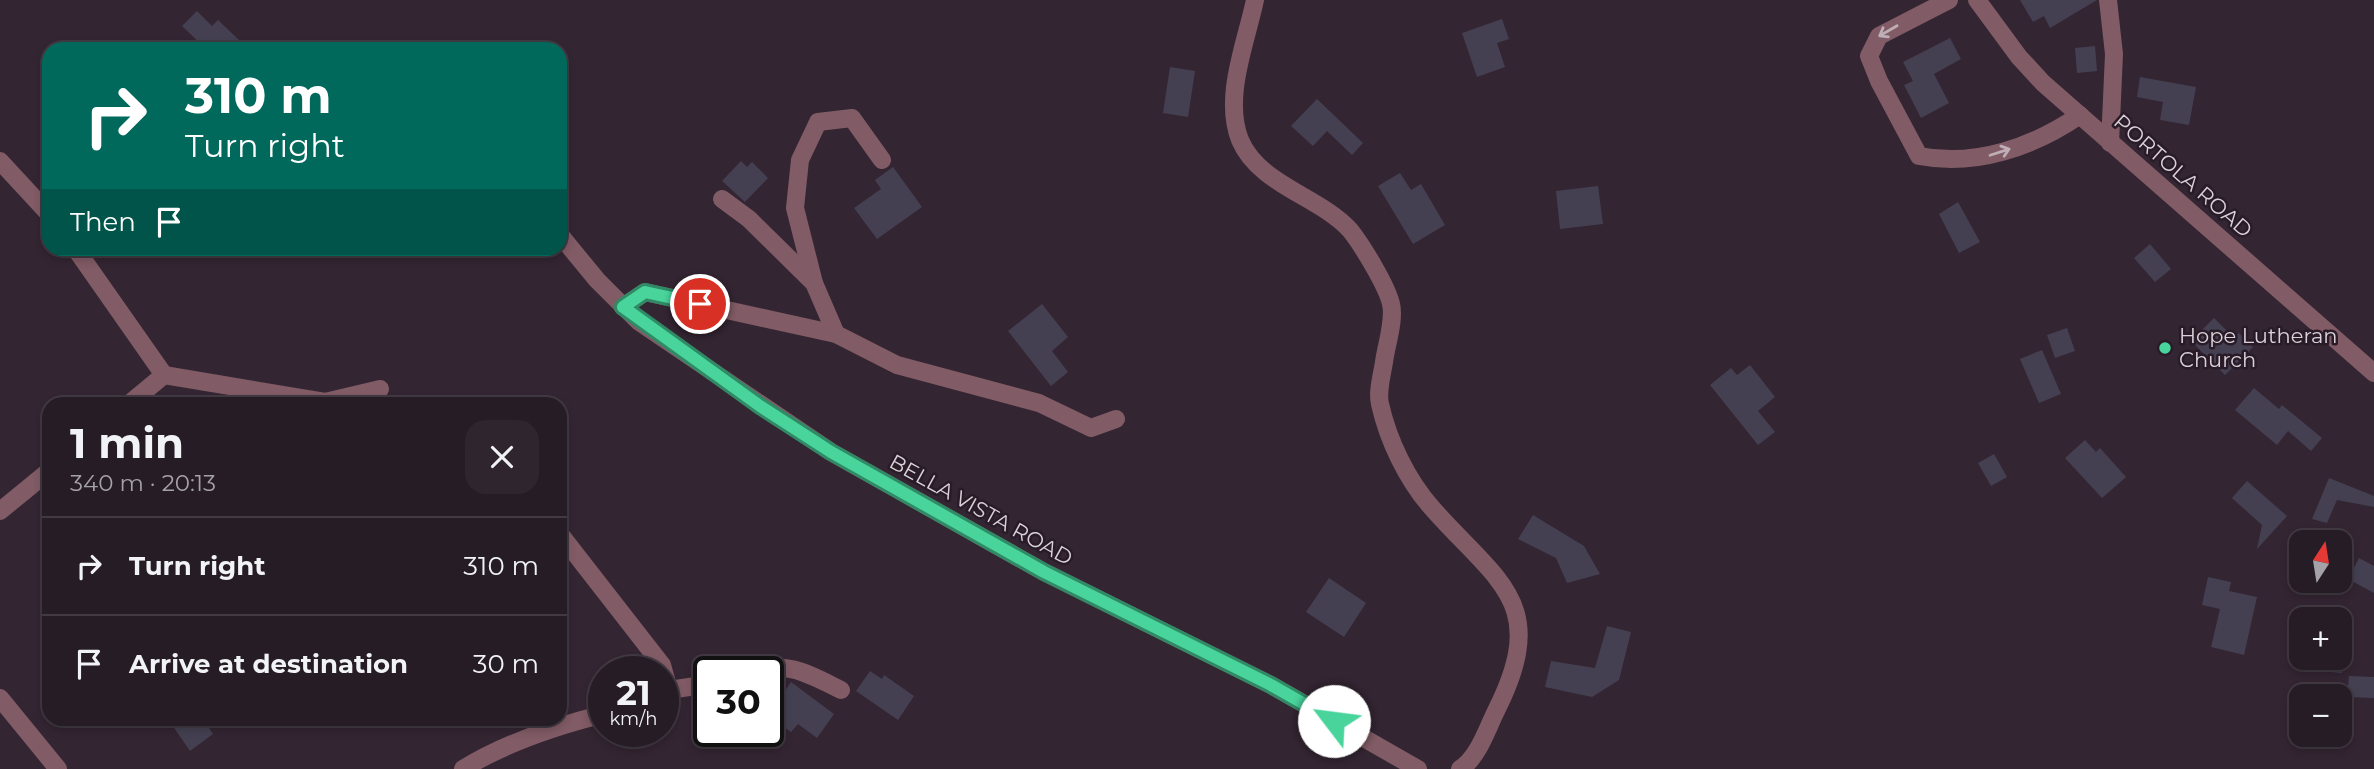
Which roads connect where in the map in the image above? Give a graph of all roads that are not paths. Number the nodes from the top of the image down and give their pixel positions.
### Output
1 (1255, 0) edge
2 (1949, 0) edge
3 (1977, 0) edge
4 (2108, 0) edge
5 (2080, 115) junction
6 (2110, 143) junction
7 (882, 160) dead end
8 (0, 161) edge
9 (722, 199) dead end
10 (42, 207) edge
11 (567, 243) edge
12 (81, 256) edge
13 (814, 283) junction
14 (623, 307) junction
15 (836, 334) junction
16 (2374, 373) edge
17 (164, 375) junction
18 (380, 390) dead end
19 (137, 397) edge
20 (300, 397) edge
21 (345, 397) edge
22 (1116, 419) dead end
23 (42, 477) edge
24 (0, 511) edge
25 (567, 543) edge
26 (656, 656) edge
27 (784, 668) edge
28 (841, 690) dead end
29 (0, 698) edge
30 (588, 718) edge
31 (567, 723) edge
32 (560, 726) edge
33 (1464, 768) edge
34 (58, 769) edge
35 (463, 769) edge
36 (1418, 769) edge

1 - 33 street
2 -> 5 street
3 - 5 street, PORTOLA ROAD
4 - 6 street
5 - 6 street, PORTOLA ROAD
6 - 16 street, PORTOLA ROAD
7 - 13 street
8 - 10 street
9 - 13 street
11 - 14 street, BELLA VISTA ROAD
12 - 17 street
13 - 15 street
14 - 15 street
14 - 36 street, BELLA VISTA ROAD
15 - 22 street
17 - 19 street
17 - 20 street
18 - 21 street
23 - 24 street
25 - 26 street
27 - 28 street
29 - 34 street
30 - 31 street
32 - 35 street

